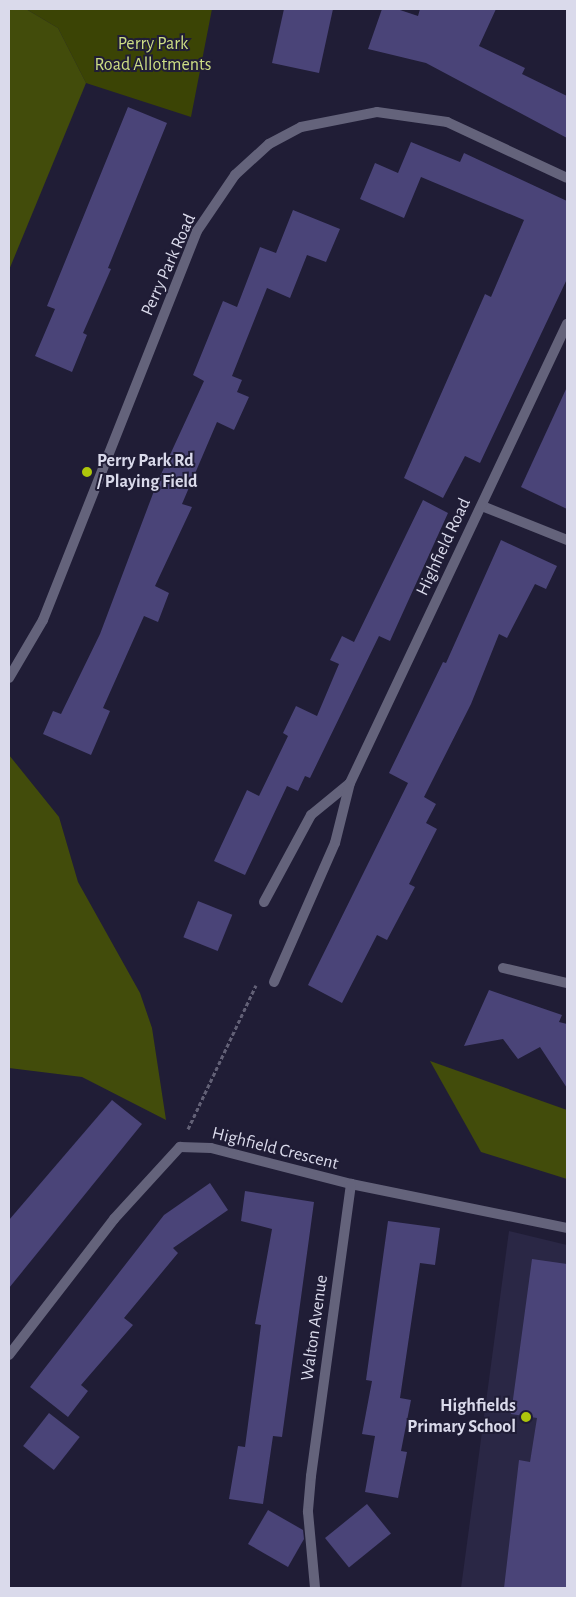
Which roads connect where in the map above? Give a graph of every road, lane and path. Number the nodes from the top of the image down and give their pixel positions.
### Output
1 (567, 178) edge
2 (567, 324) edge
3 (482, 506) junction
4 (567, 540) edge
5 (9, 678) edge
6 (350, 783) junction
7 (264, 902) dead end
8 (503, 968) dead end
9 (274, 982) dead end
10 (567, 983) edge
11 (351, 1184) junction
12 (567, 1228) edge
13 (9, 1356) edge
14 (315, 1588) edge

1 - 5 street, Perry Park Road
2 - 3 street, Highfield Road
3 - 4 street
3 - 6 street, Highfield Road
6 - 7 street
6 - 9 street
8 - 10 street
11 - 12 street, Highfield Crescent
11 - 13 street, Highfield Crescent
11 - 14 street, Walton Avenue

